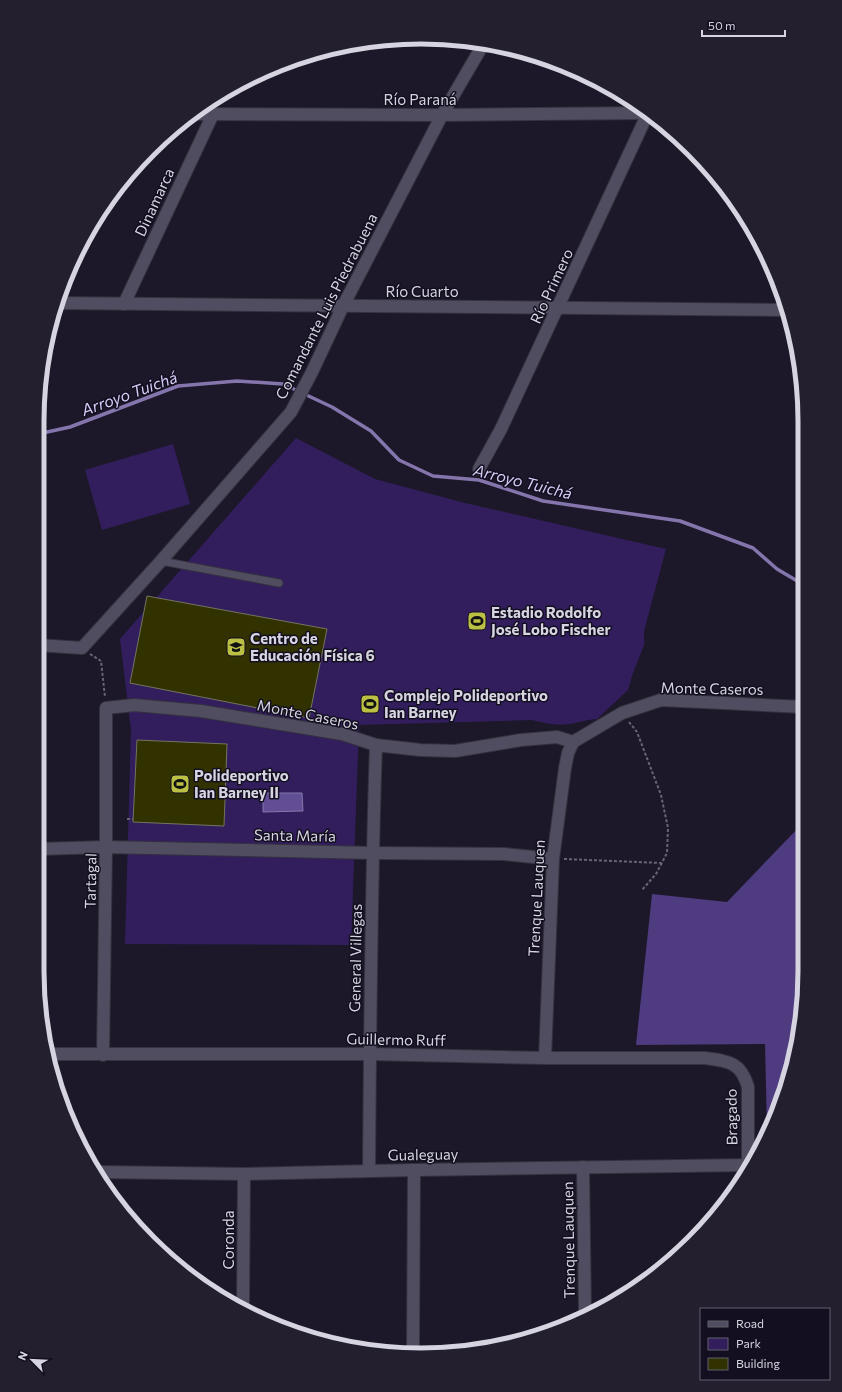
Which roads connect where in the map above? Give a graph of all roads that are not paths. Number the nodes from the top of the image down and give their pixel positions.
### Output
1 (481, 49) edge
2 (638, 113) edge
3 (203, 114) edge
4 (214, 114) junction
5 (442, 116) junction
6 (645, 118) edge
7 (63, 303) edge
8 (124, 304) junction
9 (343, 306) junction
10 (558, 308) junction
11 (781, 310) edge
12 (479, 469) dead end
13 (161, 561) junction
14 (279, 583) dead end
15 (44, 645) edge
16 (798, 707) edge
17 (106, 708) joint
18 (573, 742) junction
19 (376, 745) junction
20 (106, 847) junction
21 (44, 850) edge
22 (373, 853) junction
23 (553, 858) junction
24 (53, 1054) edge
25 (370, 1054) junction
26 (102, 1055) junction
27 (545, 1058) junction
28 (738, 1068) joint
29 (748, 1158) edge
30 (583, 1167) junction
31 (742, 1167) edge
32 (414, 1170) junction
33 (369, 1171) junction
34 (103, 1172) edge
35 (244, 1174) junction
36 (243, 1303) edge
37 (585, 1310) edge
38 (413, 1348) edge

1 - 5 street, Comandante Luis Piedrabuena
2 - 5 street, Río Paraná
3 - 4 street, Río Paraná
4 - 5 street, Río Paraná
4 - 8 street, Dinamarca
5 - 9 street, Comandante Luis Piedrabuena
6 - 10 street, Río Primero
7 - 8 street, Río Cuarto
8 - 9 street, Río Cuarto
9 - 10 street, Río Cuarto
9 - 13 street, Comandante Luis Piedrabuena
10 - 11 street, Río Cuarto
10 - 12 street, Río Primero
13 - 14 lane
13 - 15 street, Comandante Luis Piedrabuena
16 - 18 street, Monte Caseros
17 - 19 street, Monte Caseros
17 - 20 street, Tartagal
18 - 19 street, Monte Caseros
18 - 23 street, Trenque Lauquen
19 - 22 street, General Villegas
20 - 21 street, Santa María
20 - 22 street, Santa María
20 - 26 street, Tartagal
22 - 23 street, Santa María
22 - 25 street, General Villegas
23 - 27 street, Trenque Lauquen
24 - 26 street, Guillermo Ruff
25 - 26 street, Guillermo Ruff
25 - 27 street, Guillermo Ruff
25 - 33 street, General Villegas
27 - 28 street, Guillermo Ruff
28 - 29 street, Bragado
30 - 31 street, Gualeguay
30 - 32 street, Gualeguay
30 - 37 street, Trenque Lauquen
32 - 33 street, Gualeguay
32 - 38 street
33 - 35 street, Gualeguay
34 - 35 street, Gualeguay
35 - 36 street, Coronda

